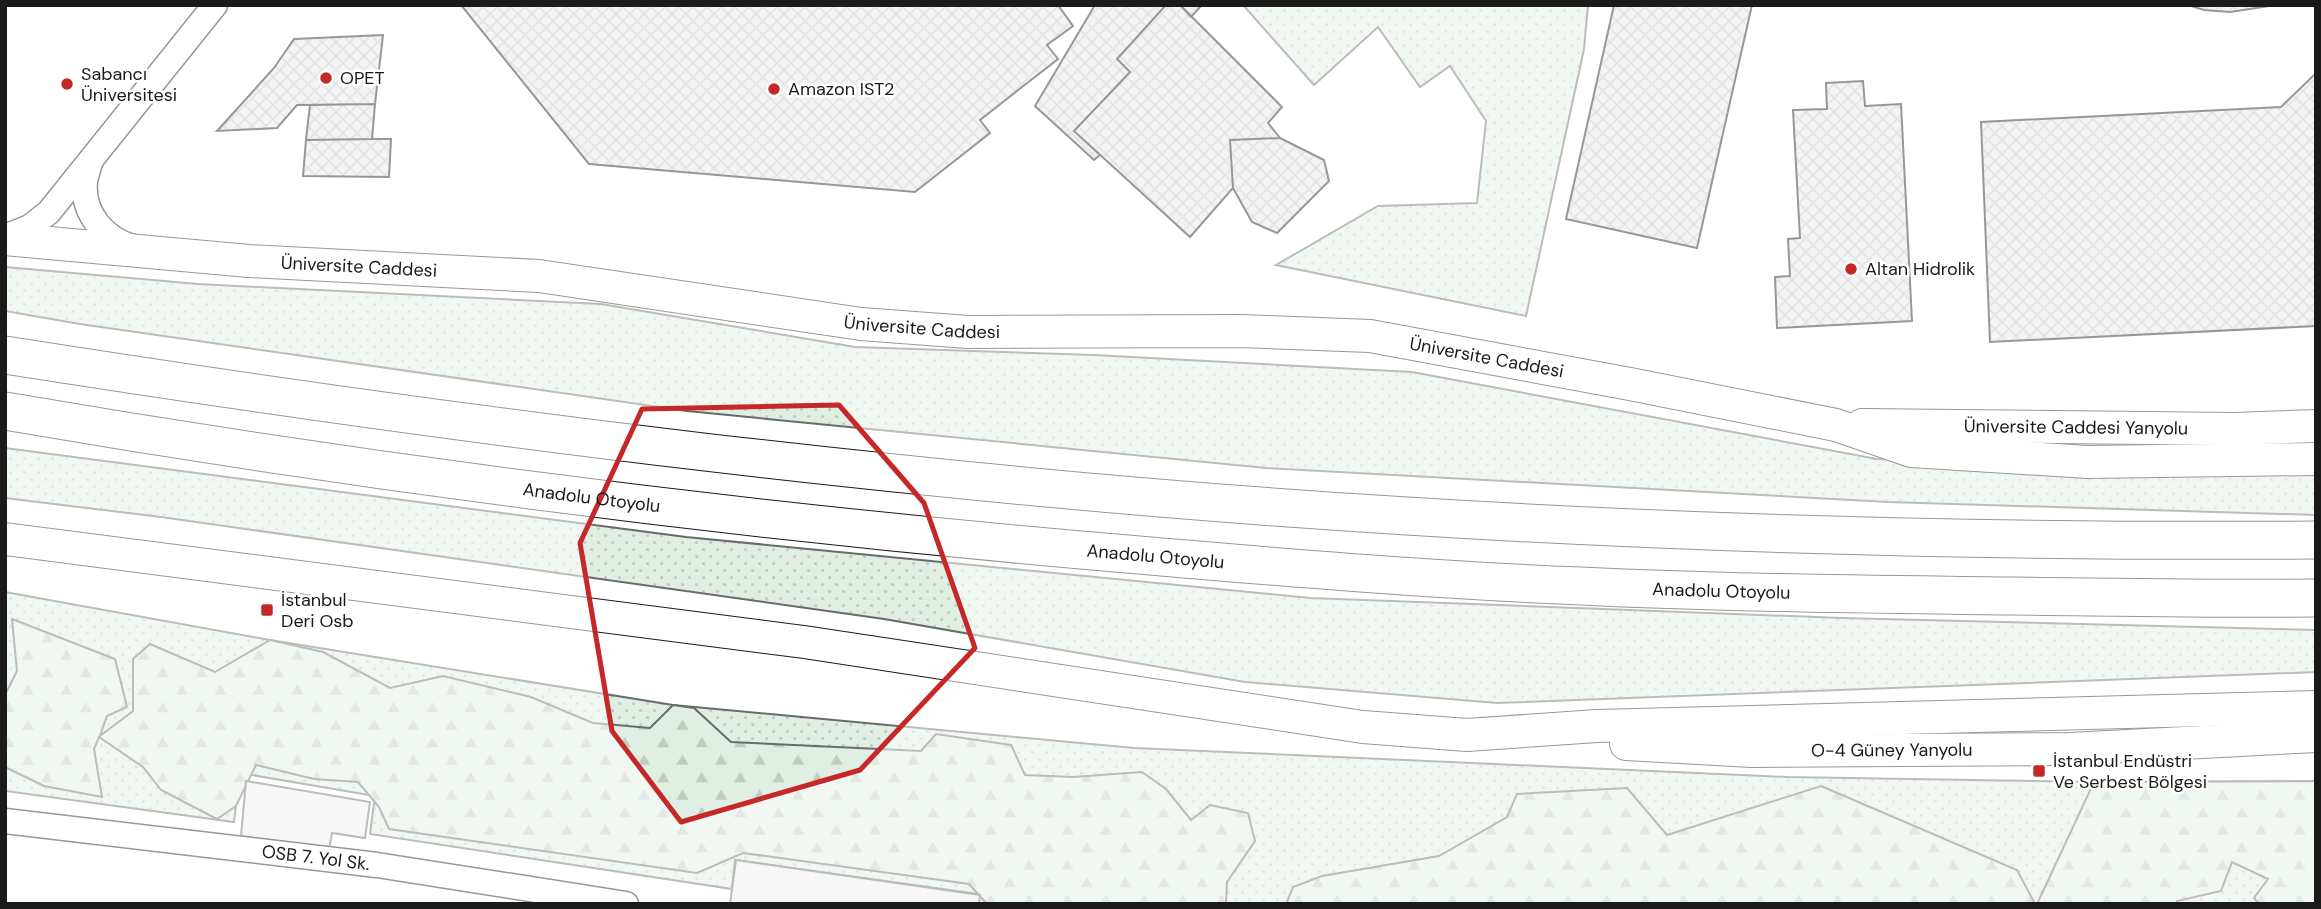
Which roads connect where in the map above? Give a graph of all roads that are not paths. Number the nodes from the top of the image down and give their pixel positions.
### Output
1 (215, 5) edge
2 (92, 156) junction
3 (5, 238) edge
4 (155, 253) junction
5 (5, 355) edge
6 (5, 411) edge
7 (1836, 425) junction
8 (2316, 426) edge
9 (2316, 459) edge
10 (5, 539) edge
11 (2316, 540) edge
12 (50, 545) junction
13 (5, 552) edge
14 (2316, 598) edge
15 (2316, 707) edge
16 (1467, 735) junction
17 (2316, 736) edge
18 (5, 821) edge
19 (626, 904) edge

1 - 2 street
2 - 3 street
2 - 4 street
3 - 4 main road, Üniversite Caddesi
4 - 7 main road, Üniversite Caddesi
5 - 11 highway
6 - 14 highway, Anadolu Otoyolu
7 - 8 main road, Üniversite Caddesi Yanyolu
7 - 9 main road
10 - 12 main road
12 - 13 main road
12 - 16 main road
15 - 16 main road
16 - 17 main road, O-4 Güney Yanyolu
18 - 19 street, OSB 7. Yol Sk.

